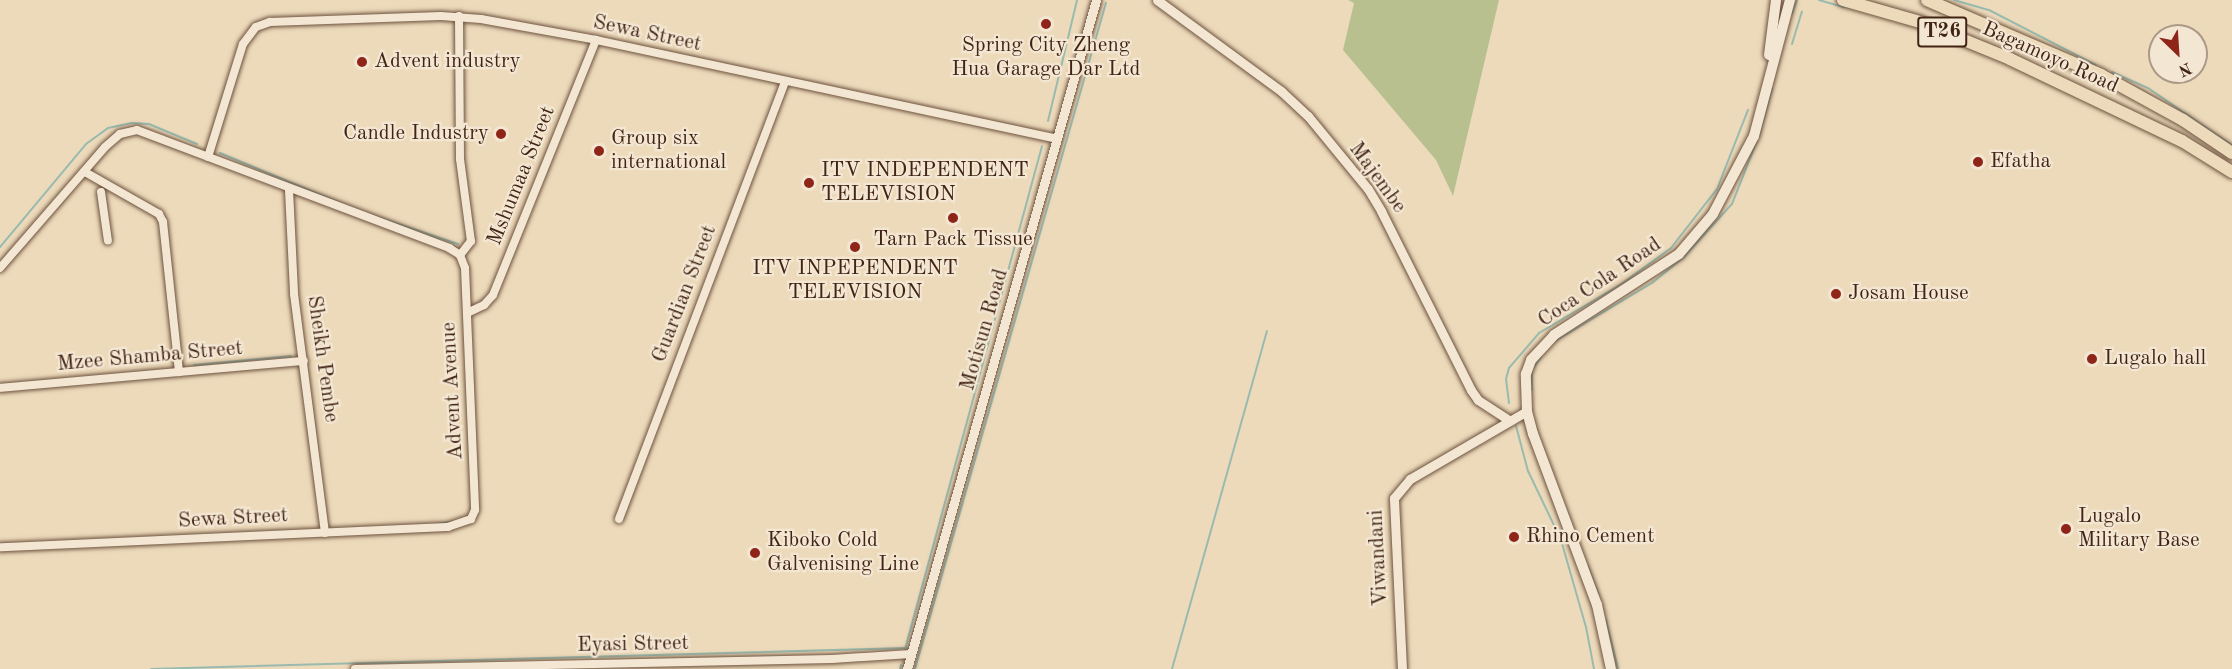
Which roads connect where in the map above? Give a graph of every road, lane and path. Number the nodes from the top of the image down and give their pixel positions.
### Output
1 (1096, 0) edge
2 (1157, 0) edge
3 (1776, 0) edge
4 (1790, 0) edge
5 (1843, 0) edge
6 (1927, 0) edge
7 (459, 16) junction
8 (596, 40) junction
9 (1767, 80) junction
10 (785, 82) junction
11 (1058, 139) junction
12 (2232, 153) edge
13 (208, 157) junction
14 (85, 172) junction
15 (2232, 172) edge
16 (289, 190) junction
17 (101, 192) dead end
18 (108, 241) dead end
19 (460, 255) junction
20 (0, 268) edge
21 (467, 313) junction
22 (304, 361) junction
23 (178, 372) junction
24 (0, 388) edge
25 (1527, 411) junction
26 (1510, 421) junction
27 (619, 519) dead end
28 (467, 522) joint
29 (325, 533) junction
30 (0, 547) edge
31 (911, 654) junction
32 (355, 669) edge
33 (907, 669) edge
34 (1402, 669) edge
35 (1611, 669) edge

1 - 11 street, Motisun Road
2 - 26 street, Majembe
3 - 9 main road, Coca Cola Road
4 - 9 main road, Coca Cola Road
5 - 15 highway, Bagamoyo Road / T26
6 - 12 highway, Bagamoyo Road / T26
7 - 8 street, Sewa Street
7 - 13 street, Sewa Street
7 - 19 street
8 - 10 street, Sewa Street
8 - 21 street, Mshumaa Street
9 - 25 main road, Coca Cola Road
10 - 11 street, Sewa Street
10 - 27 street, Guardian Street
11 - 31 street, Motisun Road
13 - 14 street
13 - 16 street
14 - 20 street
14 - 23 street
16 - 19 street
16 - 22 street, Sheikh Pembe
17 - 18 street
19 - 21 street, Advent Avenue
21 - 28 street, Advent Avenue
22 - 23 street, Mzee Shamba Street
22 - 29 street, Sheikh Pembe
23 - 24 street, Mzee Shamba Street
25 - 26 street, Viwandani
25 - 35 main road, Coca Cola Road
26 - 34 street, Viwandani
28 - 29 street, Sewa Street
29 - 30 street, Sewa Street
31 - 32 street, Eyasi Street
31 - 33 street, Motisun Road

